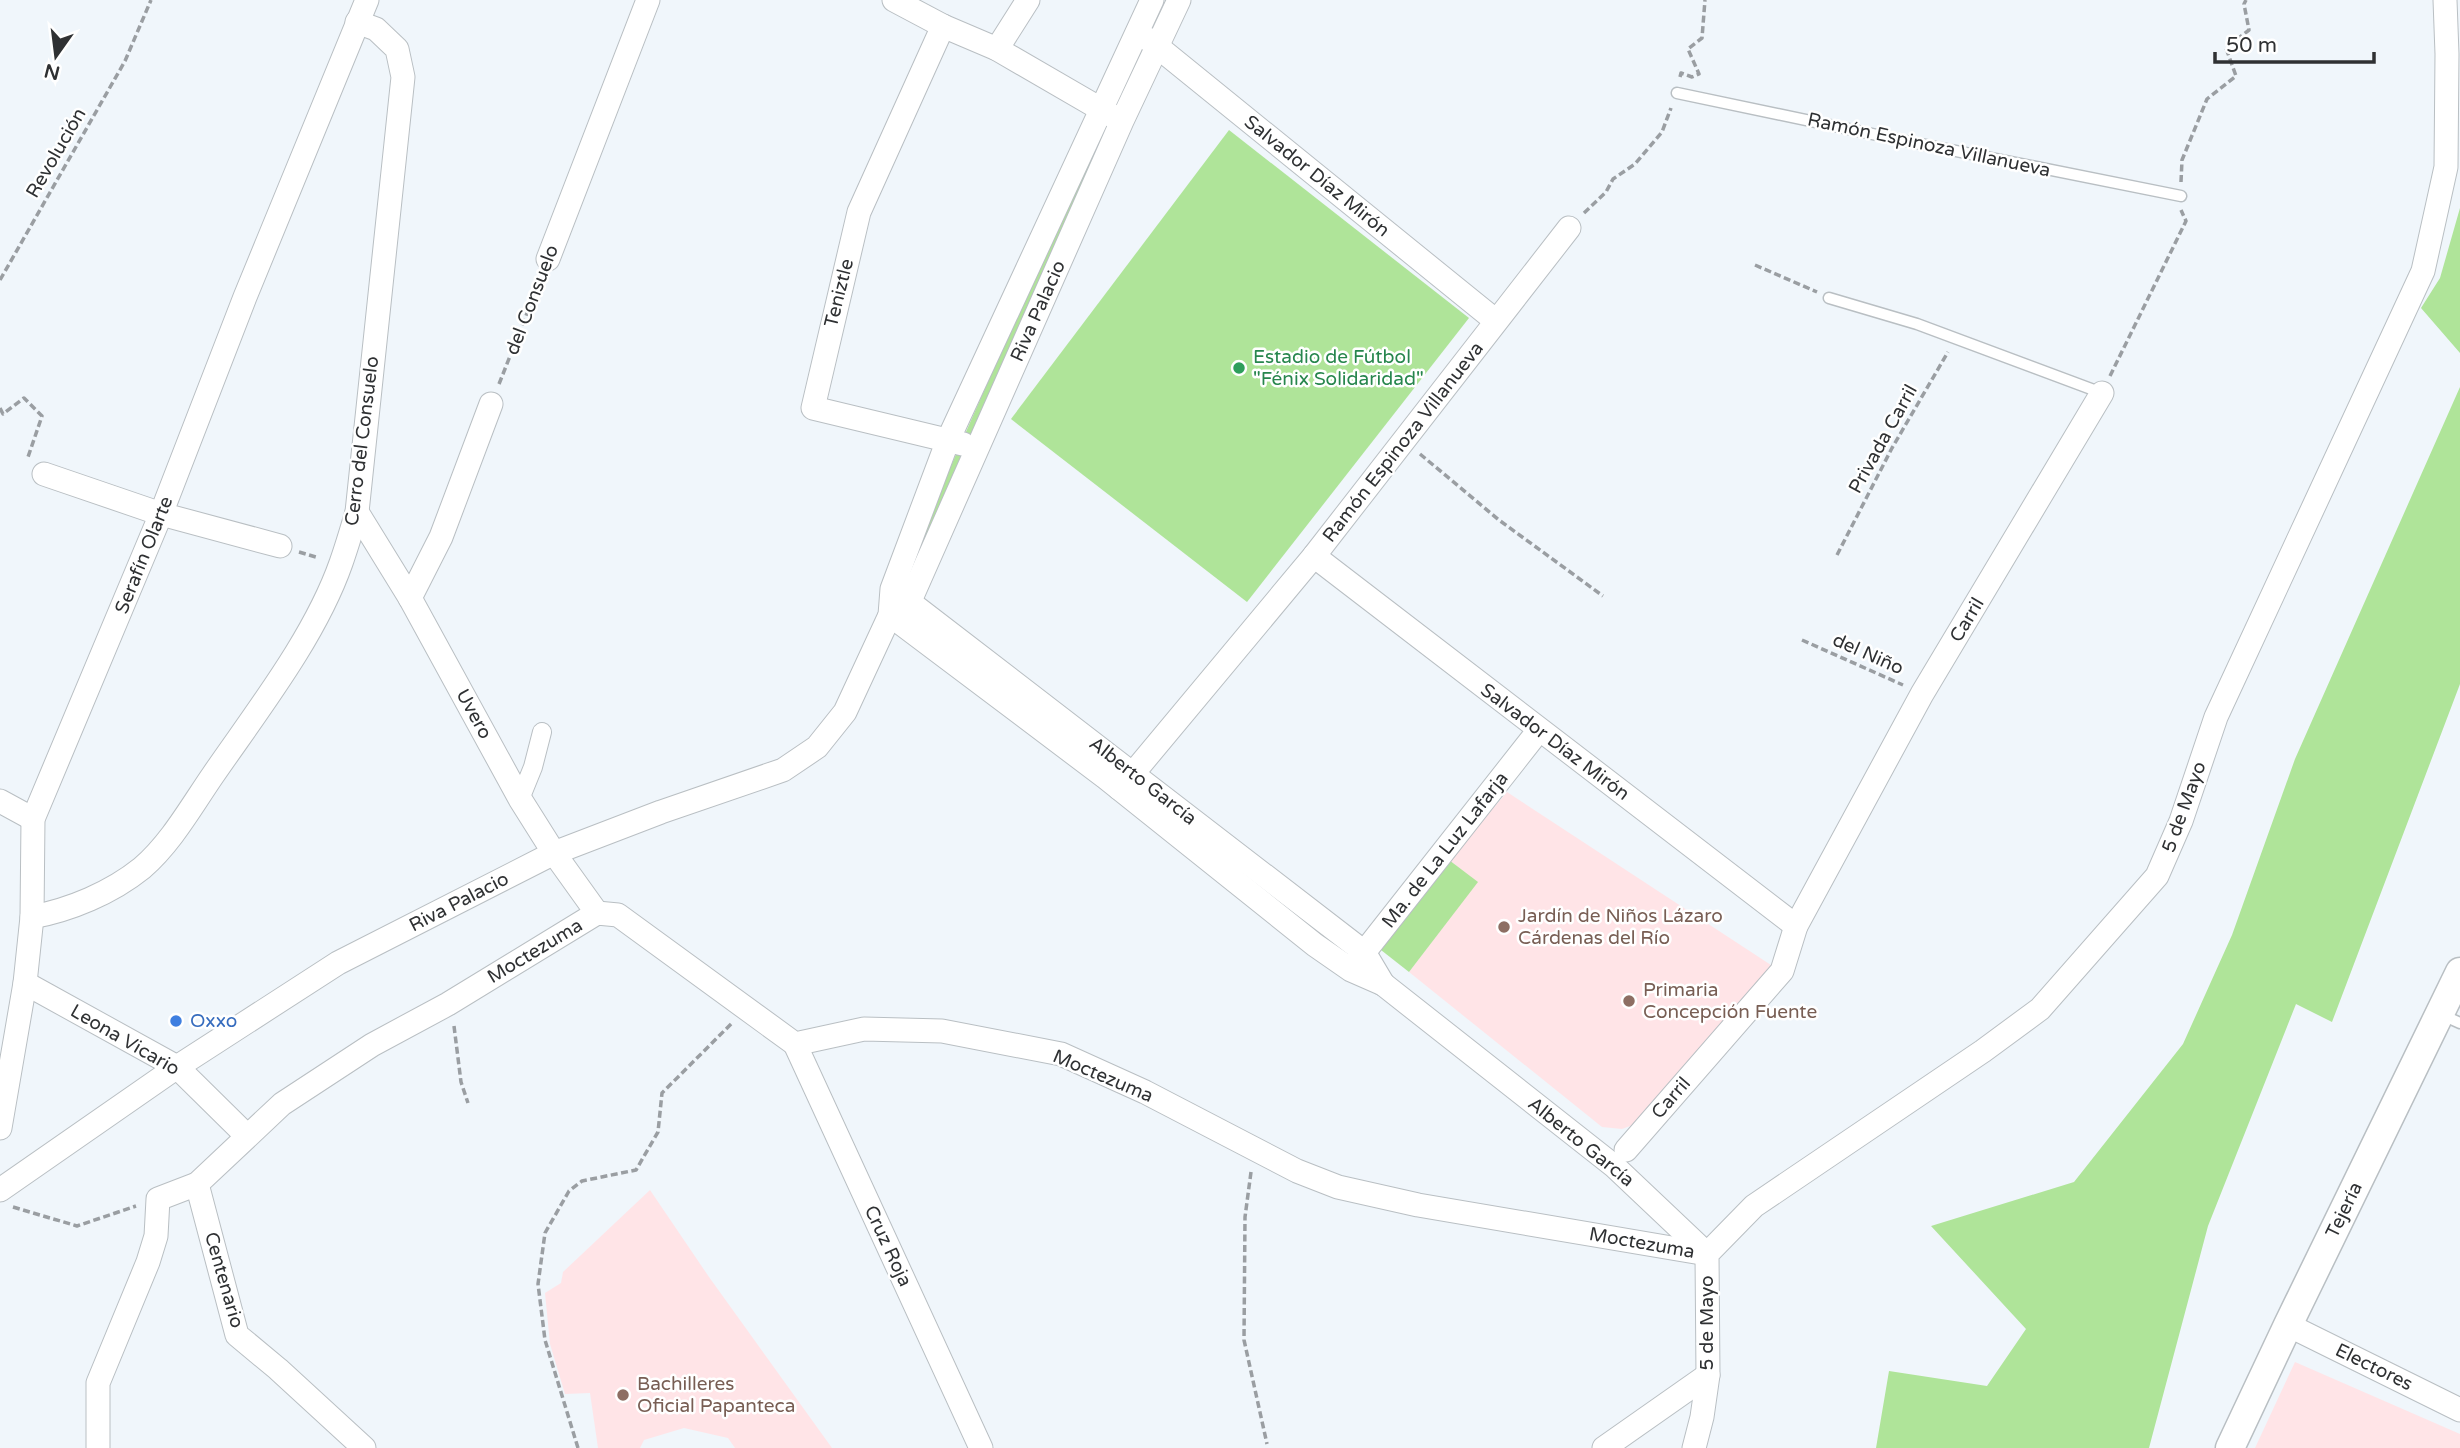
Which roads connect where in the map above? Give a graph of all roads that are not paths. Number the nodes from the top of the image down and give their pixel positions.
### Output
1 (367, 0) edge
2 (648, 0) edge
3 (894, 0) edge
4 (1028, 0) edge
5 (1152, 0) edge
6 (1179, 0) edge
7 (2442, 6) edge
8 (357, 22) junction
9 (943, 26) junction
10 (1138, 31) junction
11 (1157, 47) junction
12 (997, 49) junction
13 (2454, 63) edge
14 (1677, 93) road end
15 (1112, 116) junction
16 (2181, 196) dead end
17 (1569, 228) road end
18 (548, 259) road end
19 (1829, 298) road end
20 (1496, 321) junction
21 (2102, 393) joint
22 (491, 404) road end
23 (948, 440) junction
24 (977, 448) junction
25 (44, 474) road end
26 (357, 512) junction
27 (161, 514) junction
28 (280, 547) road end
29 (1314, 556) junction
30 (411, 598) junction
31 (897, 602) junction
32 (1539, 730) junction
33 (542, 733) dead end
34 (1126, 780) junction
35 (520, 799) junction
36 (0, 801) edge
37 (33, 819) junction
38 (554, 853) junction
39 (597, 913) junction
40 (32, 918) junction
41 (1796, 926) junction
42 (1357, 961) junction
43 (2460, 972) edge
44 (25, 984) junction
45 (2450, 1019) edge
46 (796, 1044) junction
47 (177, 1067) junction
48 (0, 1128) edge
49 (247, 1136) junction
50 (1626, 1150) dead end
51 (197, 1184) junction
52 (6, 1199) edge
53 (1707, 1254) junction
54 (2288, 1325) junction
55 (1708, 1375) junction
56 (2460, 1410) edge
57 (99, 1448) edge
58 (364, 1448) edge
59 (981, 1448) edge
60 (1604, 1448) edge
61 (1694, 1448) edge
62 (2230, 1448) edge

1 - 8 street, Serafín Olarte
2 - 18 street, del Consuelo
3 - 9 street
4 - 12 street
5 - 10 street, Riva Palacio
6 - 11 street, Riva Palacio
7 - 13 street, 5 de Mayo
8 - 26 street, Cerro del Consuelo
8 - 27 street, Serafín Olarte
9 - 12 street
9 - 23 street, Teniztle
10 - 11 street, Salvador Díaz Mirón
10 - 15 street, Riva Palacio
11 - 15 street, Riva Palacio
11 - 20 street, Salvador Díaz Mirón
12 - 15 street
13 - 53 street, 5 de Mayo
14 - 16 lane, Ramón Espinoza Villanueva
15 - 23 street, Riva Palacio
15 - 24 street, Riva Palacio
17 - 20 street, Ramón Espinoza Villanueva
19 - 21 lane, Carril
20 - 29 street, Ramón Espinoza Villanueva
21 - 41 street, Carril
22 - 30 street
23 - 24 street, Teniztle
23 - 31 street, Riva Palacio
24 - 31 street, Riva Palacio
25 - 27 street
26 - 30 street, Uvero
26 - 40 street, Cerro del Consuelo
27 - 28 street
27 - 37 street, Serafín Olarte
29 - 32 street, Salvador Díaz Mirón
29 - 34 street, Ramón Espinoza Villanueva
30 - 35 street, Uvero
31 - 34 street, Alberto García
31 - 38 street, Riva Palacio
32 - 41 street, Salvador Díaz Mirón
32 - 42 street, Ma. de La Luz Lafarja
33 - 35 street
34 - 42 street, Alberto García
35 - 38 street, Uvero
36 - 37 street
37 - 40 street, Serafín Olarte
38 - 39 street, Uvero
38 - 47 street, Riva Palacio
39 - 46 street, Moctezuma
39 - 49 street, Moctezuma
40 - 44 street, Serafín Olarte
41 - 50 street, Carril
42 - 53 street, Alberto García
43 - 45 street, Tejería
44 - 47 street, Leona Vicario
44 - 48 street, Serafín Olarte
45 - 54 street, Tejería
46 - 53 street, Moctezuma
46 - 59 street, Cruz Roja
47 - 49 street, Leona Vicario
47 - 52 street, Riva Palacio
49 - 51 street, Moctezuma
51 - 57 street, Moctezuma
51 - 58 street, Centenario
53 - 55 street, 5 de Mayo
54 - 56 street, Electores
54 - 62 street, Tejería
55 - 60 street
55 - 61 street, 5 de Mayo

